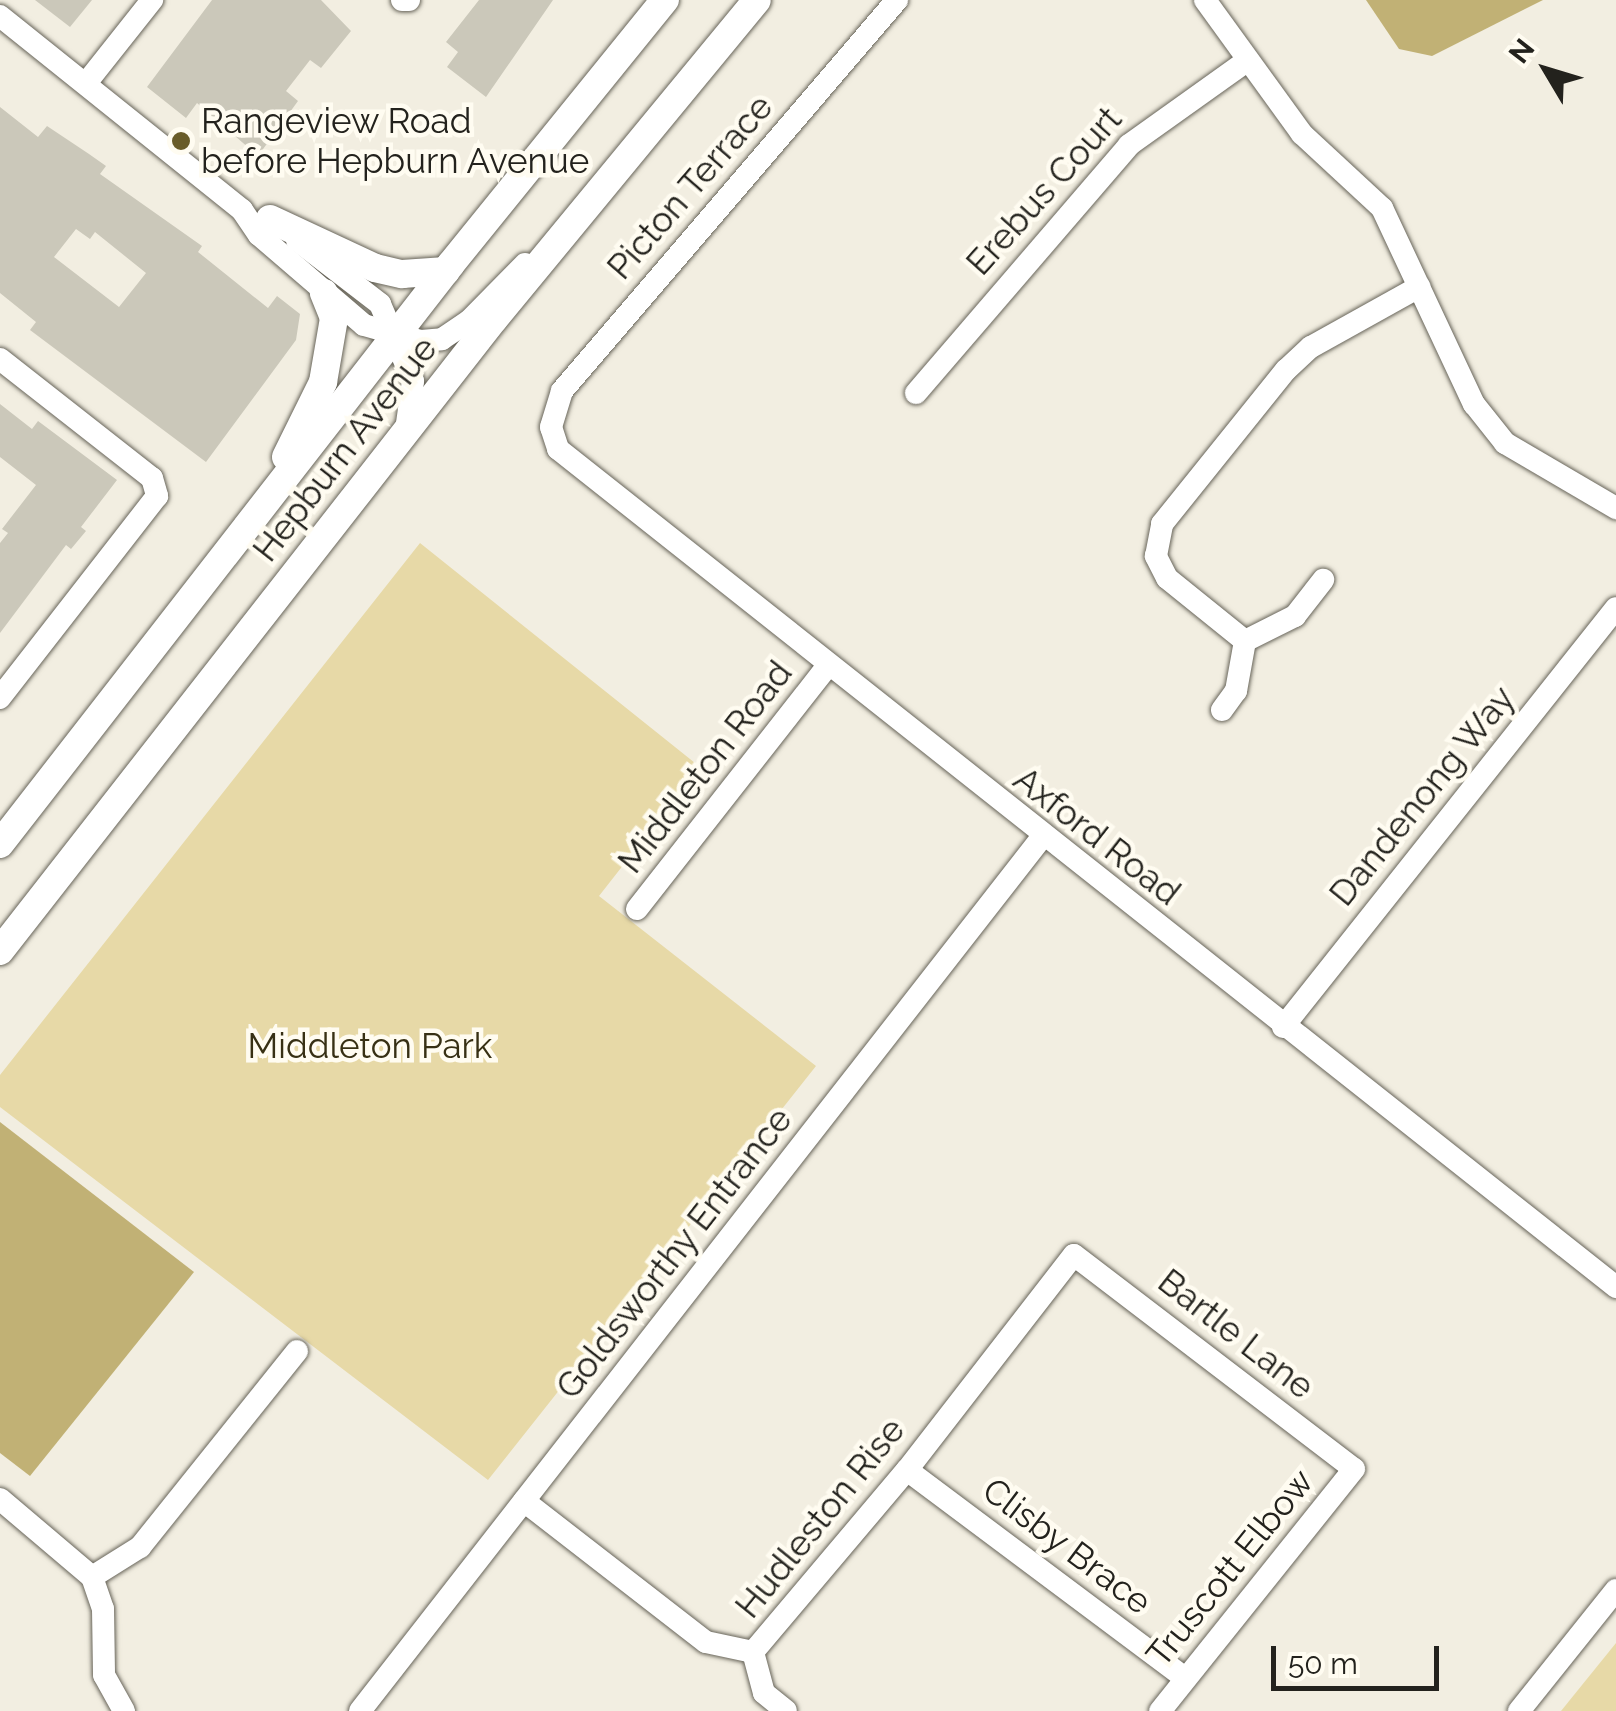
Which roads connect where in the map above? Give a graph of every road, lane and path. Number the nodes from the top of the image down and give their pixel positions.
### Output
1 (152, 0) edge
2 (666, 0) edge
3 (756, 0) edge
4 (898, 0) edge
5 (1205, 0) edge
6 (0, 16) edge
7 (1248, 60) junction
8 (87, 82) junction
9 (636, 144) junction
10 (242, 210) junction
11 (270, 220) junction
12 (446, 271) junction
13 (1419, 288) junction
14 (324, 294) junction
15 (396, 334) junction
16 (0, 359) edge
17 (916, 394) dead end
18 (551, 426) joint
19 (406, 432) junction
20 (1616, 508) edge
21 (235, 545) junction
22 (1323, 580) dead end
23 (1616, 608) edge
24 (1246, 640) junction
25 (827, 667) junction
26 (0, 698) edge
27 (1222, 710) dead end
28 (1042, 837) junction
29 (0, 844) edge
30 (637, 910) dead end
31 (0, 951) edge
32 (1283, 1027) junction
33 (1074, 1255) joint
34 (1616, 1286) edge
35 (296, 1350) dead end
36 (907, 1470) junction
37 (1354, 1470) joint
38 (0, 1499) edge
39 (524, 1502) junction
40 (92, 1577) junction
41 (1616, 1590) edge
42 (753, 1652) junction
43 (1185, 1678) junction
44 (124, 1711) edge
45 (360, 1711) edge
46 (786, 1711) edge
47 (1160, 1711) edge
48 (1519, 1711) edge

1 - 8 street
2 - 12 main road, Hepburn Avenue
3 - 9 main road, Hepburn Avenue
4 - 18 street, Picton Terrace
5 - 7 street
6 - 8 street
7 - 13 street
7 - 17 street, Erebus Court
8 - 10 street
9 - 15 street
9 - 19 main road, Hepburn Avenue
10 - 11 street
10 - 14 street
11 - 12 main road
11 - 15 street
12 - 15 main road, Hepburn Avenue
13 - 20 street
13 - 24 street
14 - 15 street
14 - 21 main road
15 - 19 street
15 - 21 main road, Hepburn Avenue
16 - 26 street
18 - 25 street, Axford Road
19 - 31 main road, Hepburn Avenue
21 - 29 main road, Hepburn Avenue
22 - 24 street
23 - 32 street, Dandenong Way
24 - 27 street
25 - 28 street, Axford Road
25 - 30 street, Middleton Road
28 - 32 street, Axford Road
28 - 39 street, Goldsworthy Entrance
32 - 34 street, Axford Road
33 - 36 street, Hudleston Rise
33 - 37 street, Bartle Lane
35 - 40 street
36 - 42 street, Hudleston Rise
36 - 43 street, Clisby Brace
37 - 43 street, Truscott Elbow
38 - 40 street
39 - 42 street, Hudleston Rise
39 - 45 street, Goldsworthy Entrance
40 - 44 street
41 - 48 street
42 - 46 street
43 - 47 street, Truscott Elbow

